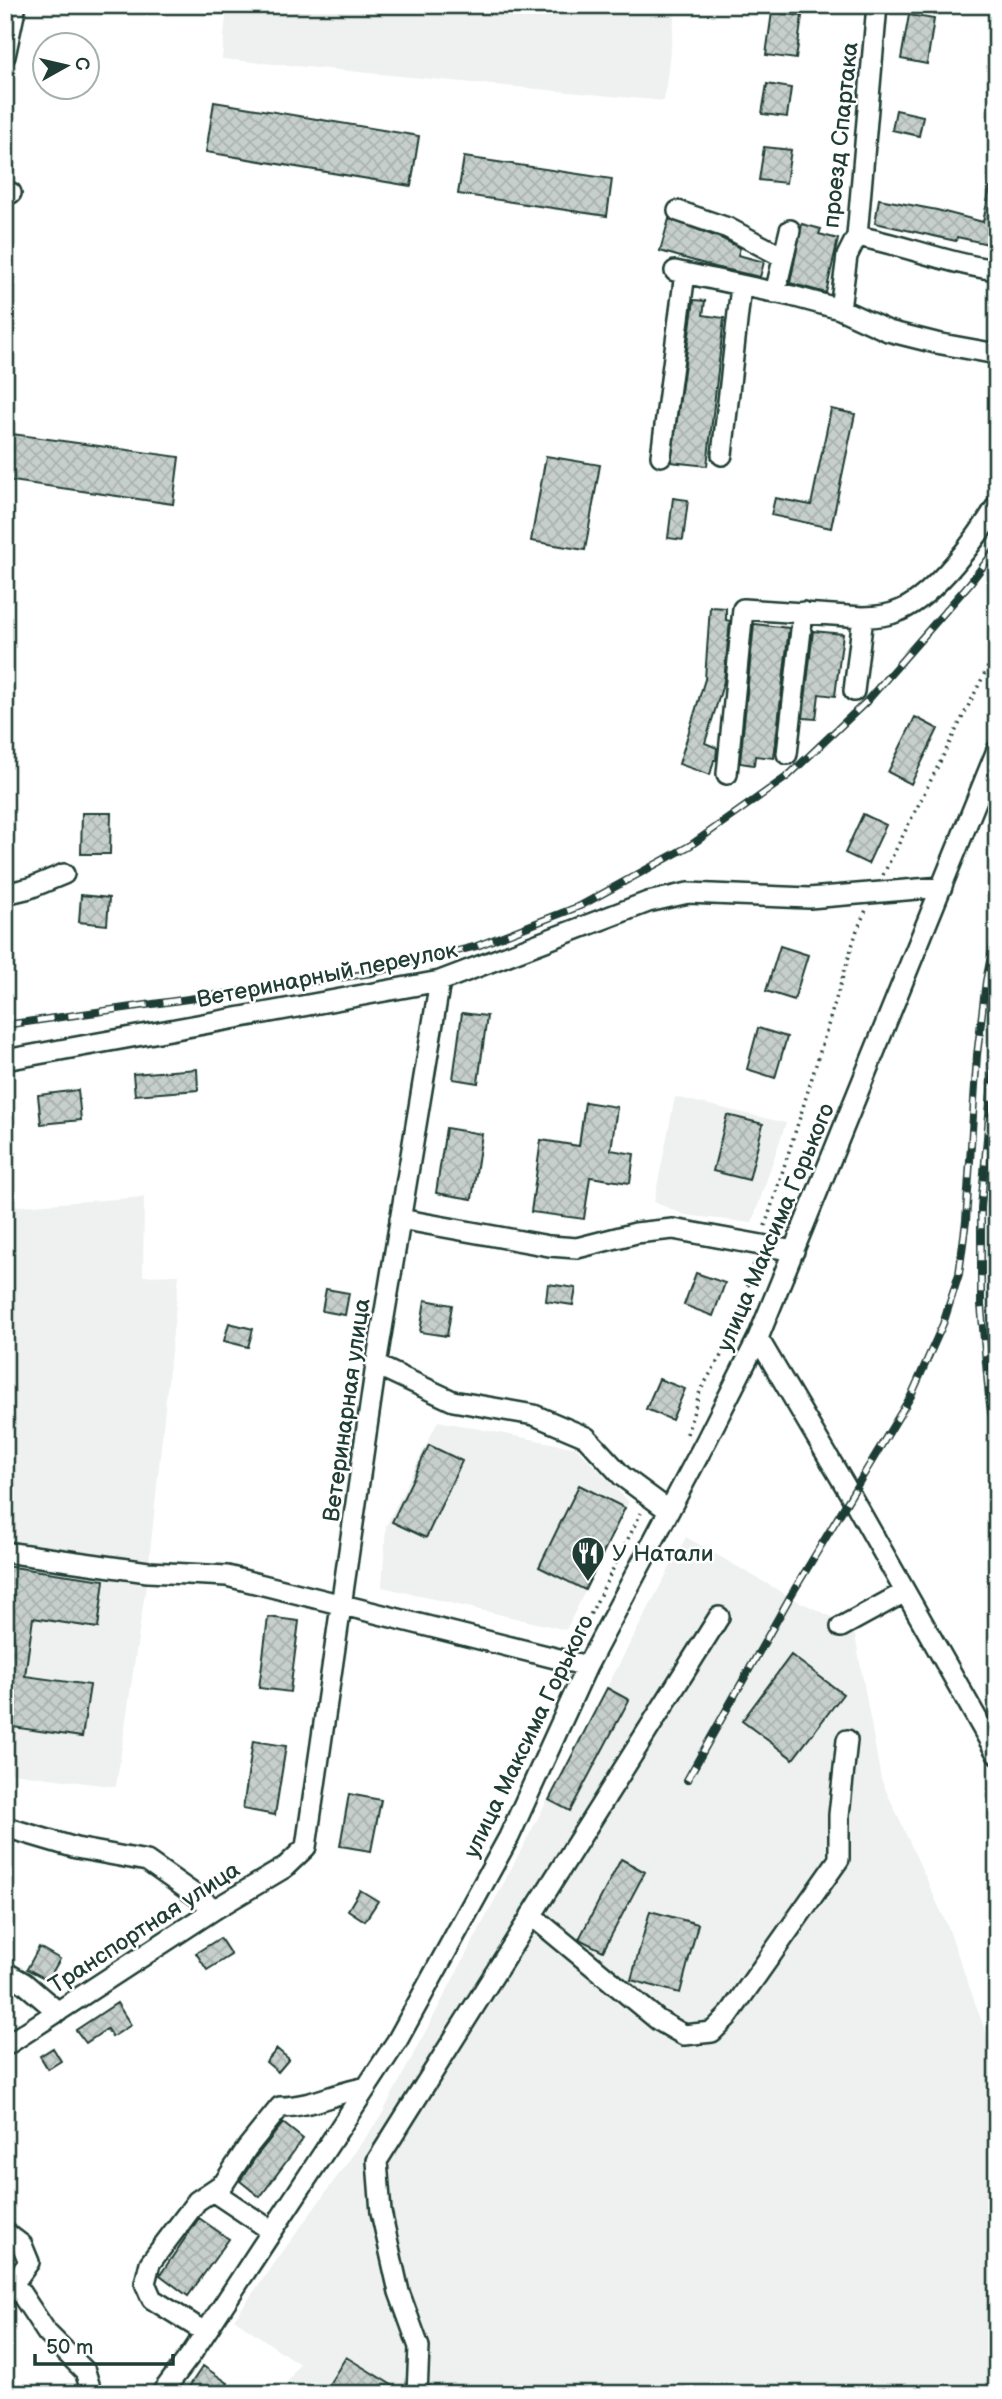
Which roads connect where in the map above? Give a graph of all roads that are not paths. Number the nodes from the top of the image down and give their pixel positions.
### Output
1 (16, 5) edge
2 (877, 5) edge
3 (5, 57) edge
4 (678, 211) dead end
5 (790, 230) dead end
6 (857, 236) junction
7 (783, 257) junction
8 (997, 270) edge
9 (741, 286) junction
10 (775, 293) junction
11 (840, 309) junction
12 (997, 354) edge
13 (722, 455) dead end
14 (661, 456) dead end
15 (997, 505) edge
16 (803, 612) junction
17 (863, 617) junction
18 (854, 691) dead end
19 (997, 750) edge
20 (787, 754) dead end
21 (727, 774) dead end
22 (64, 874) dead end
23 (942, 887) junction
24 (5, 894) edge
25 (440, 981) junction
26 (5, 1060) edge
27 (400, 1219) junction
28 (793, 1251) junction
29 (758, 1338) junction
30 (376, 1365) junction
31 (668, 1510) junction
32 (5, 1552) edge
33 (905, 1592) junction
34 (342, 1604) junction
35 (719, 1617) dead end
36 (841, 1627) dead end
37 (587, 1666) junction
38 (847, 1740) dead end
39 (997, 1754) edge
40 (5, 1827) edge
41 (306, 1847) joint
42 (215, 1909) junction
43 (531, 1915) junction
44 (5, 1972) edge
45 (58, 2011) junction
46 (5, 2046) edge
47 (367, 2087) junction
48 (214, 2192) junction
49 (272, 2231) junction
50 (5, 2232) edge
51 (10, 2288) edge
52 (205, 2332) junction
53 (92, 2394) edge
54 (161, 2394) edge
55 (417, 2394) edge

1 - 3 street
2 - 6 street, проезд Спартака
4 - 7 street
5 - 7 street
6 - 8 street
6 - 11 street, проезд Спартака
7 - 10 street
9 - 10 street
9 - 13 street
9 - 14 street
10 - 11 street
11 - 12 street
15 - 17 street
16 - 17 street
16 - 20 street
16 - 21 street
17 - 18 street
19 - 23 street, улица Максима Горького
22 - 24 street
23 - 25 street, Ветеринарный переулок
23 - 28 street, улица Максима Горького
25 - 26 street, Ветеринарный переулок
25 - 27 street, Ветеринарная улица
27 - 28 street
27 - 30 street, Ветеринарная улица
28 - 29 street, улица Максима Горького
29 - 31 street, улица Максима Горького
29 - 33 street
30 - 31 street
30 - 34 street, Ветеринарная улица
31 - 37 street, улица Максима Горького
32 - 34 street
33 - 36 street
33 - 39 street
34 - 37 street
34 - 41 street, Ветеринарная улица
35 - 43 street
37 - 47 street, улица Максима Горького
38 - 43 street
40 - 42 street
41 - 42 street, Транспортная улица
42 - 45 street, Транспортная улица
43 - 55 street
44 - 45 street
45 - 46 street, Транспортная улица
47 - 48 street
47 - 49 street, улица Максима Горького
48 - 49 street
48 - 52 street
49 - 52 street, улица Максима Горького
50 - 51 street
51 - 53 street
52 - 54 street, улица Максима Горького

